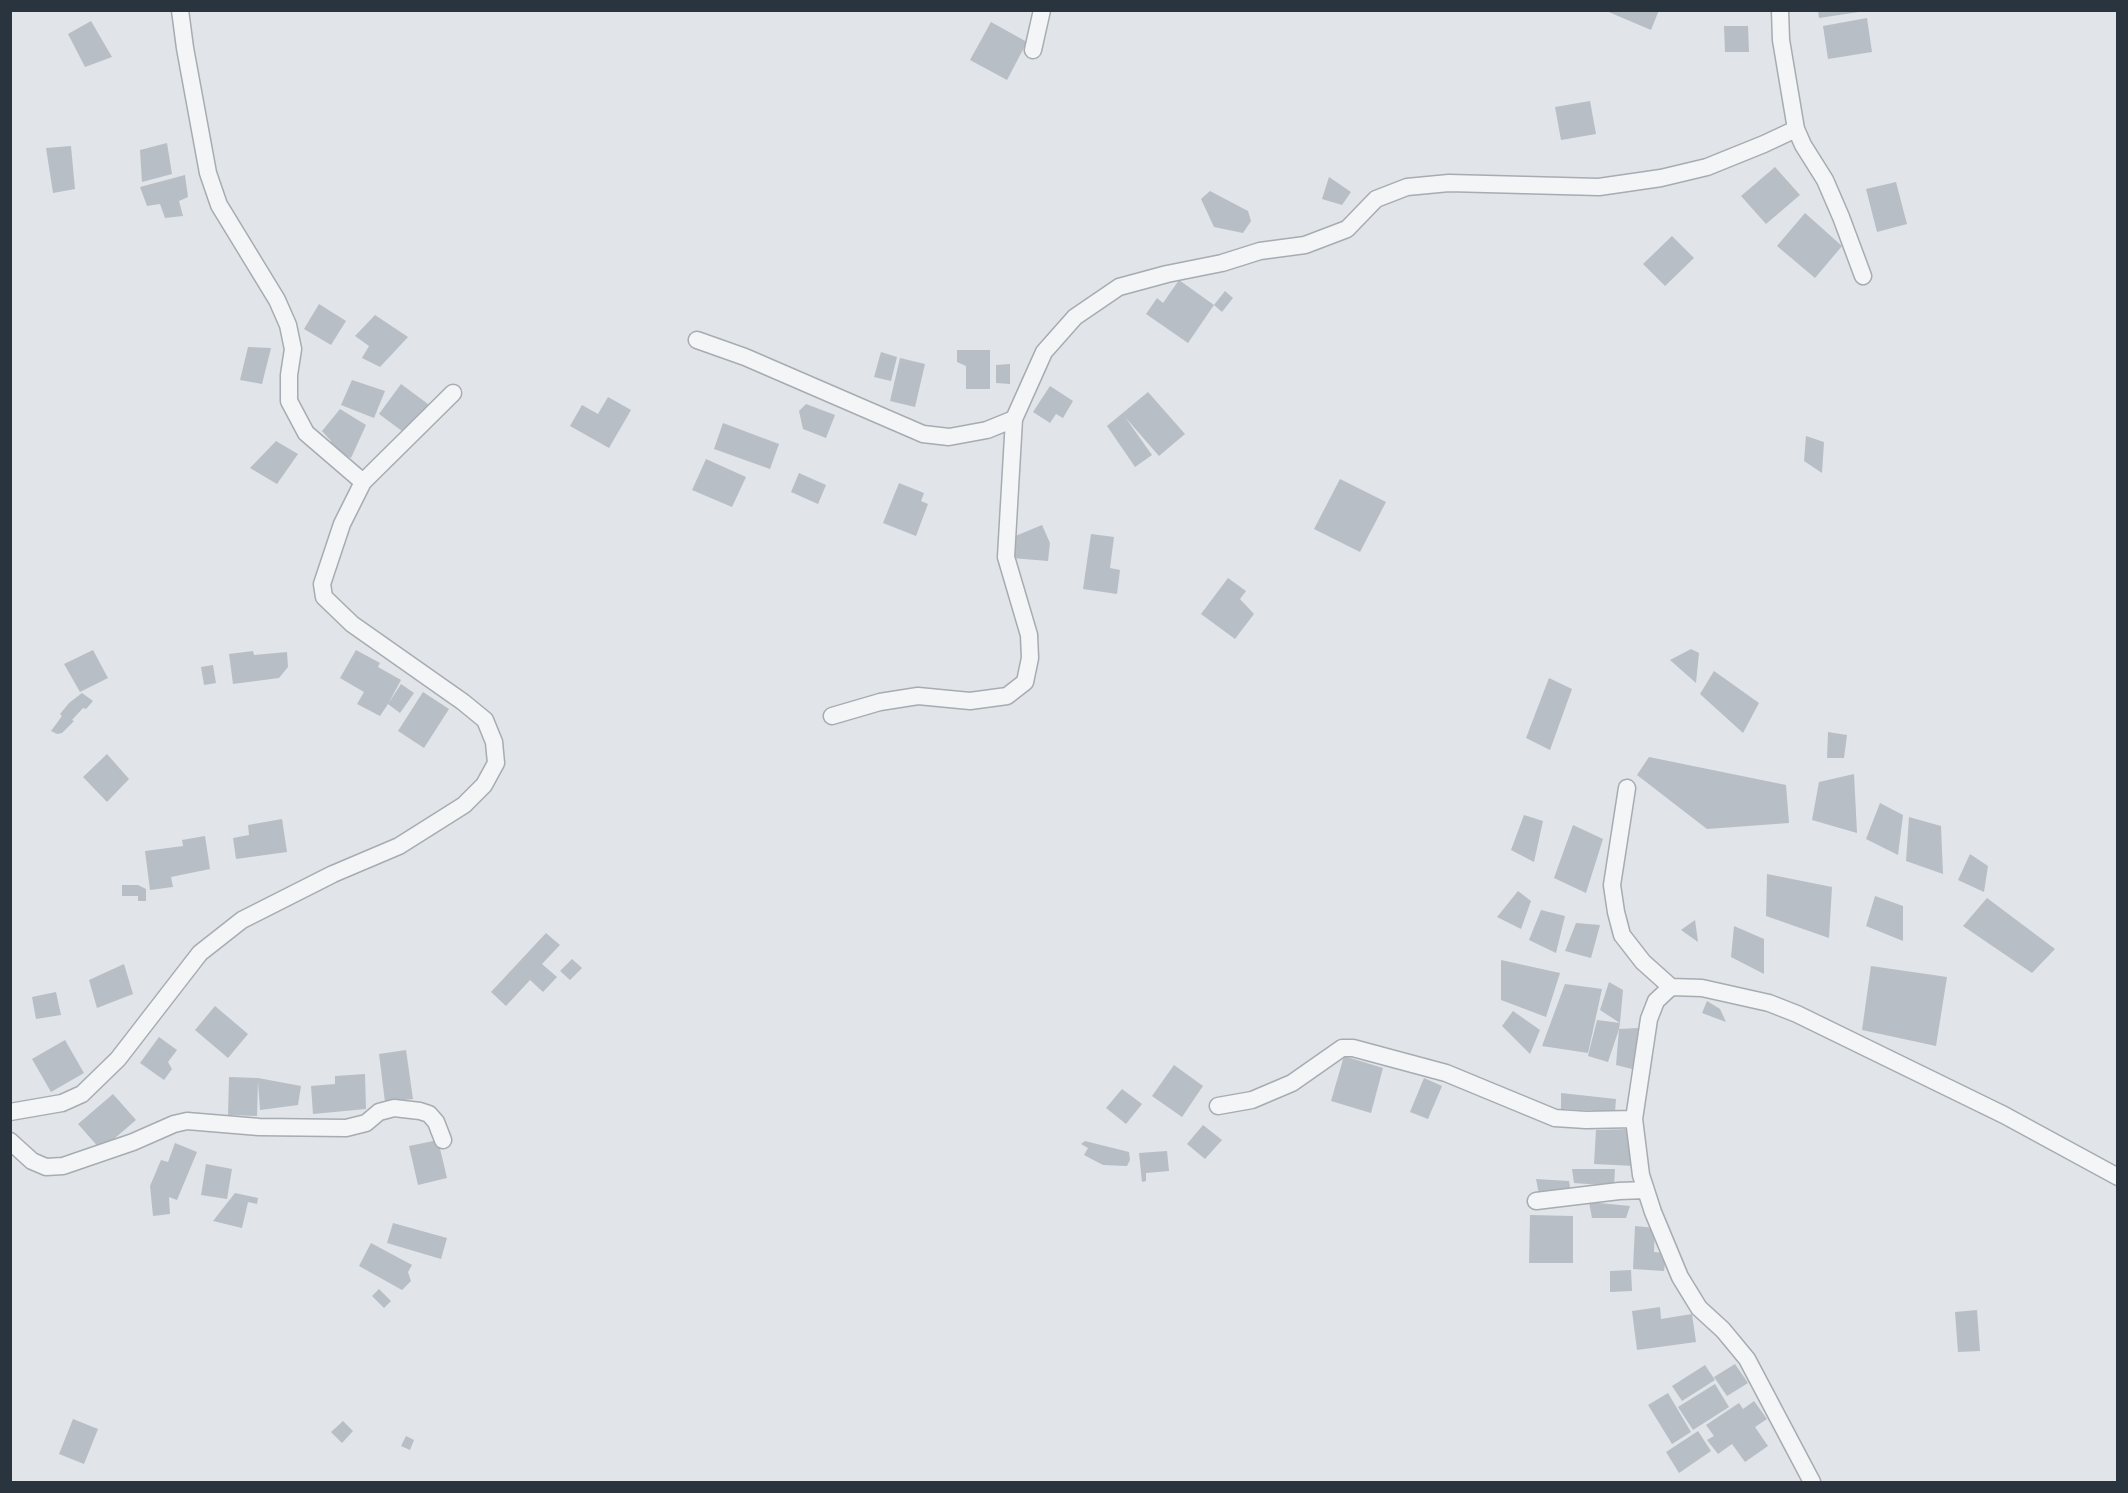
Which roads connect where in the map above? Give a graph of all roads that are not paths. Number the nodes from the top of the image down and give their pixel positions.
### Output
1 (180, 10) edge
2 (1042, 10) edge
3 (1780, 10) edge
4 (1033, 50) dead end
5 (1796, 129) junction
6 (1863, 276) dead end
7 (697, 340) dead end
8 (453, 393) dead end
9 (1014, 419) junction
10 (363, 482) junction
11 (832, 716) dead end
12 (1627, 788) dead end
13 (1671, 987) junction
14 (1218, 1106) dead end
15 (10, 1112) edge
16 (1634, 1119) junction
17 (443, 1140) dead end
18 (10, 1141) edge
19 (2118, 1177) edge
20 (1646, 1190) junction
21 (1536, 1201) dead end
22 (1812, 1482) edge

1 - 10 street
2 - 4 street
3 - 5 street
5 - 6 street
5 - 9 street
7 - 9 street
8 - 10 street
9 - 11 street
10 - 15 street
12 - 13 street
13 - 16 street
13 - 19 street
14 - 16 street
16 - 20 street
17 - 18 street
20 - 21 street
20 - 22 street

